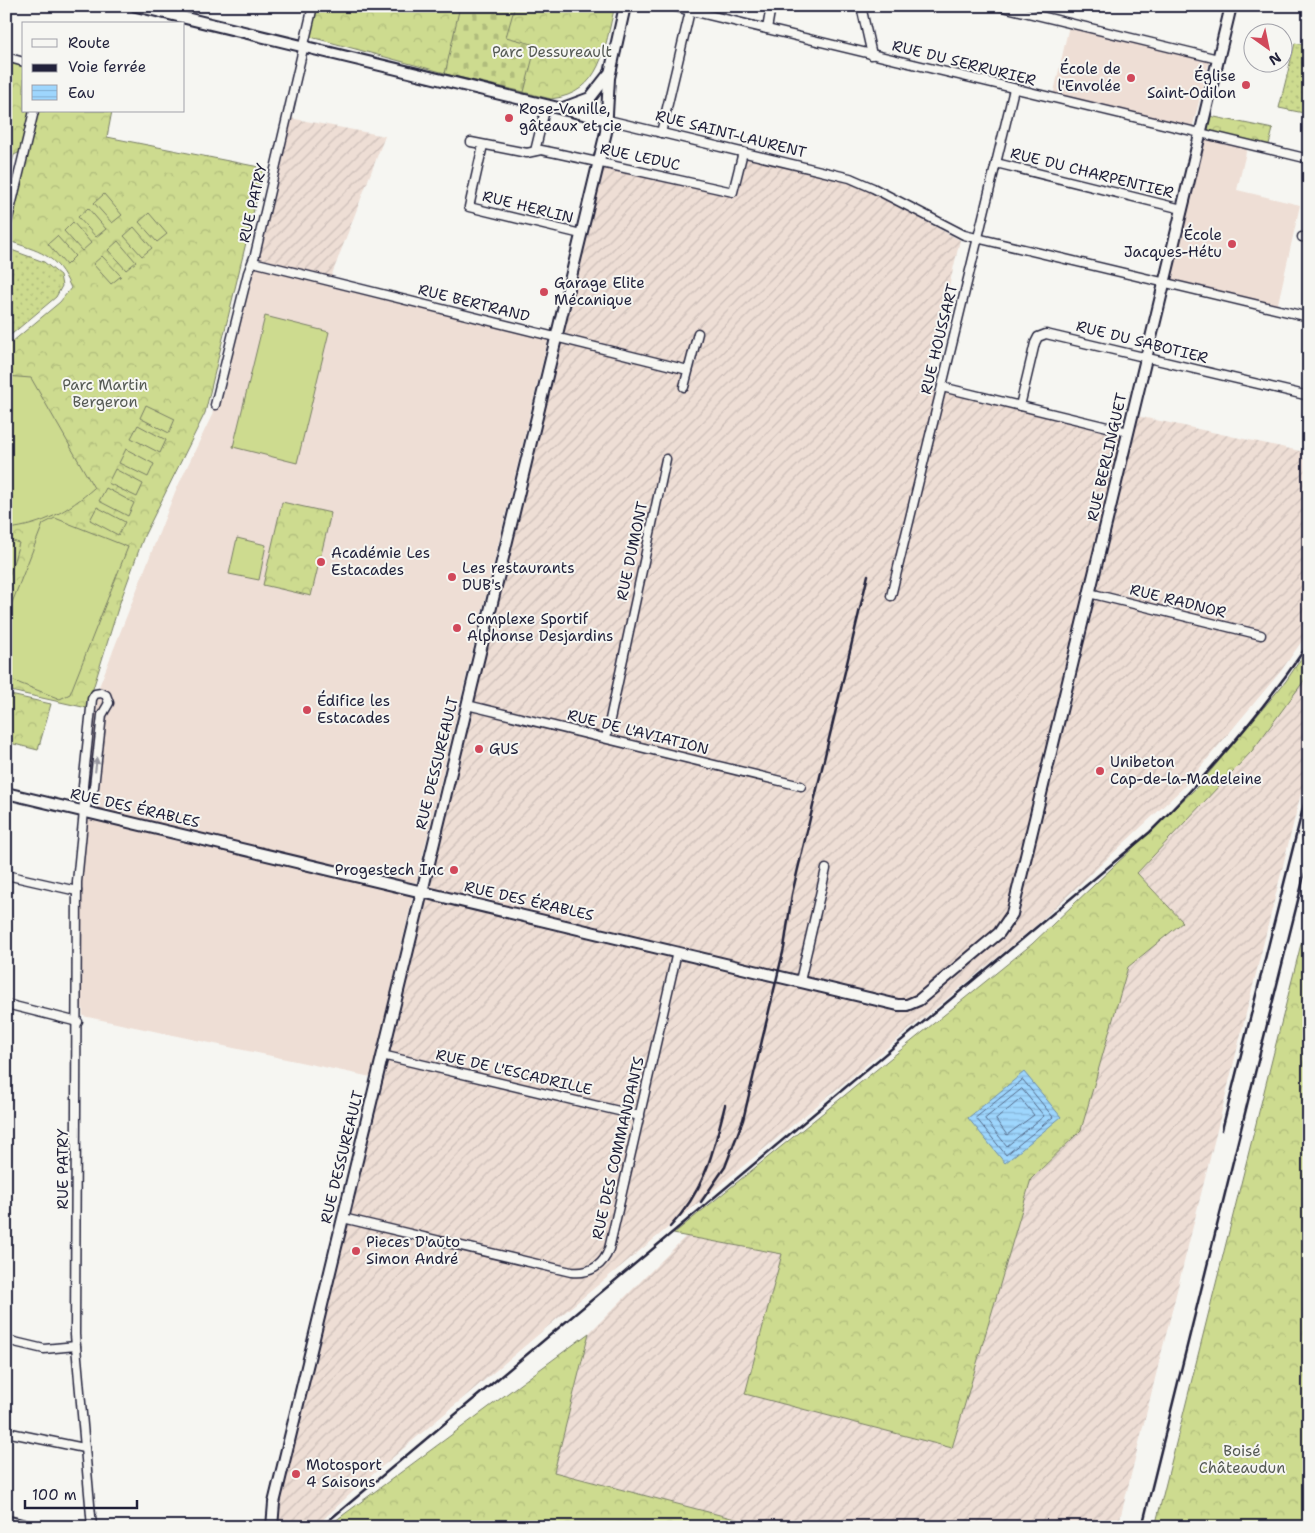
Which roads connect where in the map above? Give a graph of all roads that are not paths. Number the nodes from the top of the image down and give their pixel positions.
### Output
1 (136, 6) edge
2 (313, 6) edge
3 (626, 6) edge
4 (671, 6) edge
5 (772, 6) edge
6 (861, 6) edge
7 (999, 6) edge
8 (1231, 6) edge
9 (690, 11) junction
10 (767, 29) junction
11 (304, 47) junction
12 (872, 55) junction
13 (6, 57) edge
14 (1218, 58) junction
15 (22, 61) edge
16 (611, 70) junction
17 (1014, 89) junction
18 (550, 107) junction
19 (34, 112) edge
20 (608, 120) junction
21 (661, 133) junction
22 (1200, 133) junction
23 (471, 142) dead end
24 (483, 144) junction
25 (535, 151) junction
26 (743, 152) junction
27 (1309, 159) edge
28 (598, 162) junction
29 (996, 163) junction
30 (1182, 209) junction
31 (6, 227) edge
32 (581, 234) junction
33 (978, 238) junction
34 (253, 262) junction
35 (1164, 283) junction
36 (1309, 317) edge
37 (698, 333) dead end
38 (556, 337) junction
39 (1146, 357) junction
40 (688, 370) junction
41 (684, 387) dead end
42 (942, 387) junction
43 (1309, 396) edge
44 (215, 405) dead end
45 (1020, 406) junction
46 (1128, 432) junction
47 (666, 459) dead end
48 (1089, 594) junction
49 (892, 596) dead end
50 (1261, 635) dead end
51 (467, 705) junction
52 (606, 738) junction
53 (801, 786) dead end
54 (6, 793) edge
55 (84, 811) junction
56 (826, 869) dead end
57 (6, 875) edge
58 (77, 891) junction
59 (422, 891) junction
60 (1012, 914) joint
61 (677, 952) junction
62 (800, 980) junction
63 (6, 1004) edge
64 (78, 1022) junction
65 (382, 1055) junction
66 (640, 1116) junction
67 (343, 1218) junction
68 (6, 1340) edge
69 (76, 1346) junction
70 (6, 1432) edge
71 (84, 1448) junction
72 (6, 1521) edge
73 (30, 1527) edge
74 (92, 1527) edge
75 (272, 1527) edge

1 - 11 street, RUE SAINT-LAURENT
2 - 11 street, RUE PATRY
3 - 16 street, RUE DESSUREAULT
4 - 9 street, RUE DU SERRURIER
5 - 10 street
6 - 12 street
7 - 14 street
8 - 14 street, RUE BERLINGUET
9 - 10 street, RUE DU SERRURIER
9 - 21 street
10 - 12 street, RUE DU SERRURIER
11 - 18 street, RUE SAINT-LAURENT
11 - 34 street, RUE PATRY
12 - 17 street, RUE DU SERRURIER
13 - 15 street
14 - 22 street, RUE BERLINGUET
16 - 18 street
16 - 20 street, RUE DESSUREAULT
17 - 22 street, RUE DU SERRURIER
17 - 29 street, RUE HOUSSART
18 - 20 street, RUE SAINT-LAURENT
18 - 25 street
19 - 31 street
20 - 21 street, RUE SAINT-LAURENT
20 - 28 street, RUE DESSUREAULT
21 - 26 street, RUE SAINT-LAURENT
22 - 27 street, RUE DU SERRURIER
22 - 30 street, RUE BERLINGUET
23 - 24 street, RUE LEDUC
24 - 25 street, RUE LEDUC
24 - 32 street, RUE HERLIN
25 - 28 street, RUE LEDUC
26 - 28 street, RUE LEDUC
26 - 33 street, RUE SAINT-LAURENT
28 - 32 street, RUE DESSUREAULT
29 - 30 street, RUE DU CHARPENTIER
29 - 33 street, RUE HOUSSART
30 - 35 street, RUE BERLINGUET
32 - 38 street, RUE DESSUREAULT
33 - 35 street, RUE SAINT-LAURENT
33 - 42 street, RUE HOUSSART
34 - 38 street, RUE BERTRAND
34 - 44 street, RUE PATRY
35 - 36 street, RUE SAINT-LAURENT
35 - 39 street, RUE BERLINGUET
37 - 40 street
38 - 40 street, RUE BERTRAND
38 - 51 street, RUE DESSUREAULT
39 - 43 street, RUE DU SABOTIER
39 - 45 street, RUE DU SABOTIER
39 - 46 street, RUE BERLINGUET
40 - 41 street
42 - 45 street
42 - 49 street, RUE HOUSSART
45 - 46 street
46 - 48 street, RUE BERLINGUET
47 - 52 street, RUE DUMONT
48 - 50 street, RUE RADNOR
48 - 60 street, RUE BERLINGUET
51 - 52 street, RUE DE L'AVIATION
51 - 59 street, RUE DESSUREAULT
52 - 53 street, RUE DE L'AVIATION
54 - 55 street, RUE DES ÉRABLES
55 -> 55 street, RUE PATRY
55 - 58 street, RUE PATRY
55 - 59 street, RUE DES ÉRABLES
56 - 62 street
57 - 58 street
58 - 64 street, RUE PATRY
59 - 61 street, RUE DES ÉRABLES
59 - 65 street, RUE DESSUREAULT
60 - 62 street, RUE DES ÉRABLES
61 - 62 street, RUE DES ÉRABLES
61 - 66 street, RUE DES COMMANDANTS
63 - 64 street
64 - 69 street, RUE PATRY
65 - 66 street, RUE DE L'ESCADRILLE
65 - 67 street, RUE DESSUREAULT
66 - 67 street, RUE DES COMMANDANTS
67 - 75 street, RUE DESSUREAULT
68 - 69 street
69 - 71 street, RUE PATRY
70 - 71 street
71 - 74 street, RUE PATRY
72 - 73 street

